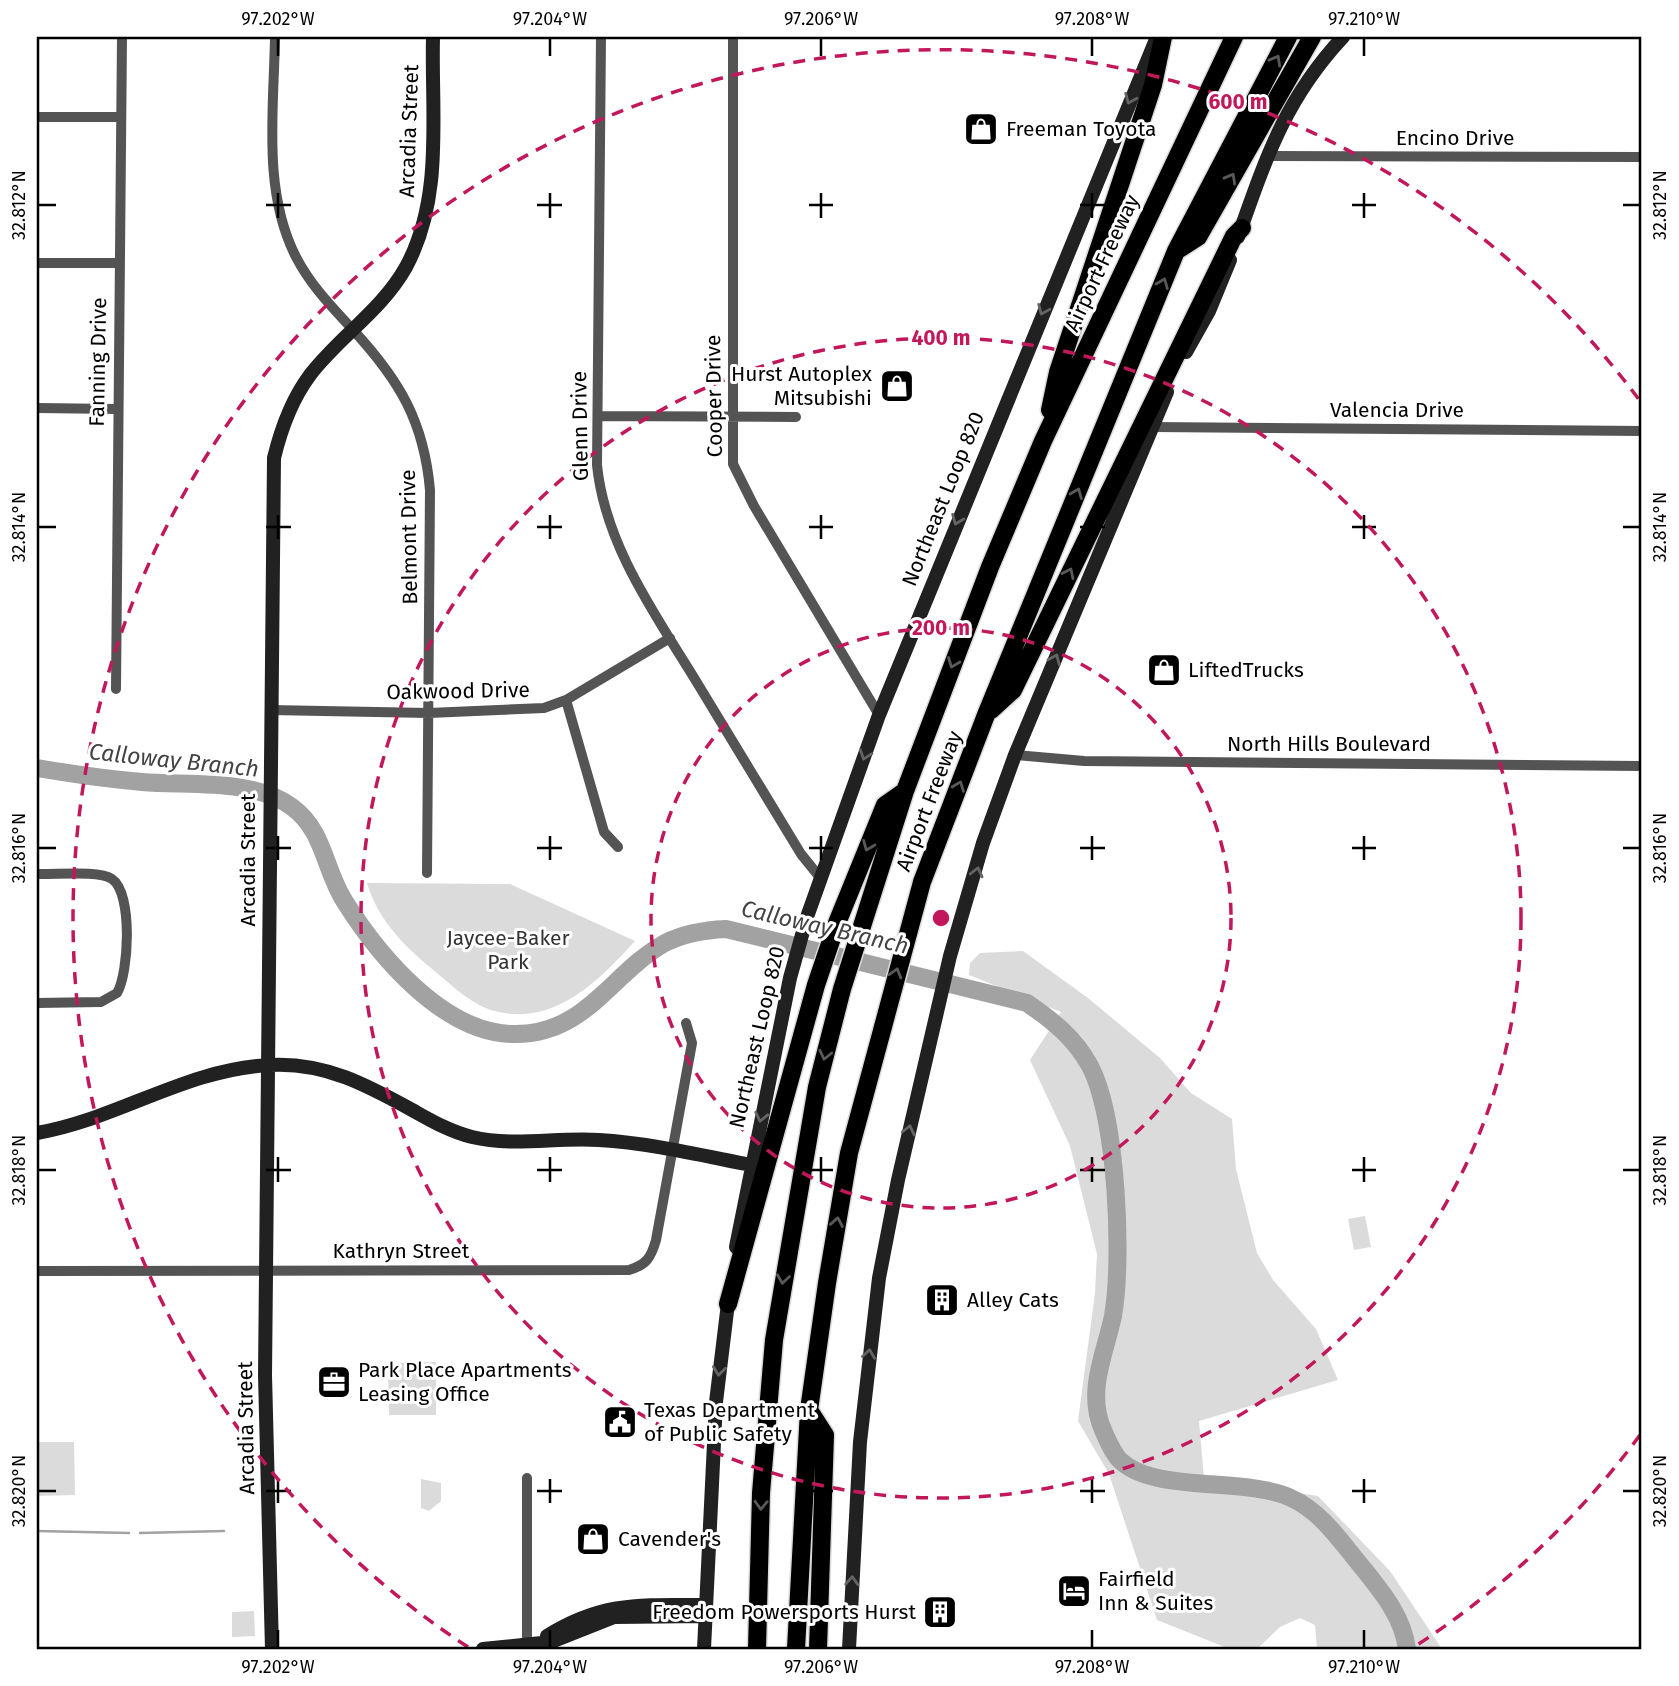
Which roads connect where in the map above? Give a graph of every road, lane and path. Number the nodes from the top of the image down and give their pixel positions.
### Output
1 (122, 37) edge
2 (275, 37) edge
3 (433, 37) edge
4 (601, 37) edge
5 (733, 37) edge
6 (1157, 37) edge
7 (1163, 37) edge
8 (1221, 37) edge
9 (1234, 37) edge
10 (1289, 37) edge
11 (1312, 37) edge
12 (1343, 37) edge
13 (1194, 116) junction
14 (37, 117) edge
15 (120, 117) junction
16 (1267, 156) junction
17 (1642, 157) edge
18 (1242, 228) junction
19 (1177, 251) junction
20 (37, 262) edge
21 (119, 263) junction
22 (353, 330) junction
23 (37, 408) edge
24 (116, 409) junction
25 (598, 416) junction
26 (796, 416) dead end
27 (731, 418) junction
28 (1152, 427) junction
29 (1642, 431) edge
30 (1043, 441) junction
31 (670, 638) junction
32 (116, 689) dead end
33 (566, 700) junction
34 (270, 710) junction
35 (429, 713) junction
36 (879, 715) junction
37 (986, 715) junction
38 (1015, 755) junction
39 (1642, 766) edge
40 (905, 791) junction
41 (618, 846) dead end
42 (427, 873) dead end
43 (37, 874) edge
44 (822, 880) junction
45 (37, 1003) edge
46 (686, 1023) dead end
47 (268, 1065) junction
48 (37, 1133) edge
49 (673, 1150) junction
50 (751, 1165) junction
51 (37, 1271) edge
52 (266, 1271) junction
53 (728, 1304) junction
54 (809, 1410) junction
55 (527, 1478) dead end
56 (705, 1611) junction
57 (532, 1644) junction
58 (758, 1644) edge
59 (272, 1649) edge
60 (483, 1649) edge
61 (704, 1649) edge
62 (796, 1649) edge
63 (818, 1649) edge
64 (849, 1649) edge

1 - 15 street, Fanning Drive
2 - 22 street, Belmont Drive
3 - 22 main road, Arcadia Street
4 - 25 street, Glenn Drive
5 - 27 street, Cooper Drive
6 -> 36 main road, Northeast Loop 820
7 - 30 highway
8 - 13 highway
9 - 13 highway, Airport Freeway
19 -> 10 highway
19 -> 11 highway, Airport Freeway
12 - 16 main road
13 - 30 highway, Airport Freeway
14 - 15 street
15 - 21 street, Fanning Drive
16 - 17 street, Encino Drive
16 - 18 main road
18 - 28 main road
37 -> 18 highway
37 -> 19 highway, Airport Freeway
20 - 21 street
21 - 24 street, Fanning Drive
22 - 34 main road, Arcadia Street
22 - 35 street, Belmont Drive
23 - 24 street
24 - 32 street, Fanning Drive
25 - 27 street
25 - 31 street, Glenn Drive
26 - 27 street
27 - 36 street, Cooper Drive
28 - 29 street, Valencia Drive
38 -> 28 main road
30 -> 40 highway, Airport Freeway
31 - 33 street, Oakwood Drive
31 - 44 street, Glenn Drive
33 - 35 street, Oakwood Drive
33 - 41 street
34 - 35 street, Oakwood Drive
34 - 47 main road, Arcadia Street
35 - 42 street, Belmont Drive
36 -> 44 main road, Northeast Loop 820
54 -> 37 highway, Airport Freeway
38 - 39 street, North Hills Boulevard
64 -> 38 main road
40 -> 53 highway
40 -> 58 highway, Airport Freeway
43 - 45 street
44 -> 50 main road, Northeast Loop 820
46 - 49 street
47 - 48 main road
47 - 49 main road
47 - 52 main road, Arcadia Street
49 - 50 main road
49 - 52 street, Kathryn Street
50 - 53 main road, Northeast Loop 820
51 - 52 street, Kathryn Street
52 - 59 main road, Arcadia Street
53 -> 56 main road, Northeast Loop 820
54 - 62 highway, Airport Freeway
54 - 63 highway
55 - 57 street
56 - 57 main road
56 - 61 main road, Northeast Loop 820
57 - 60 main road

